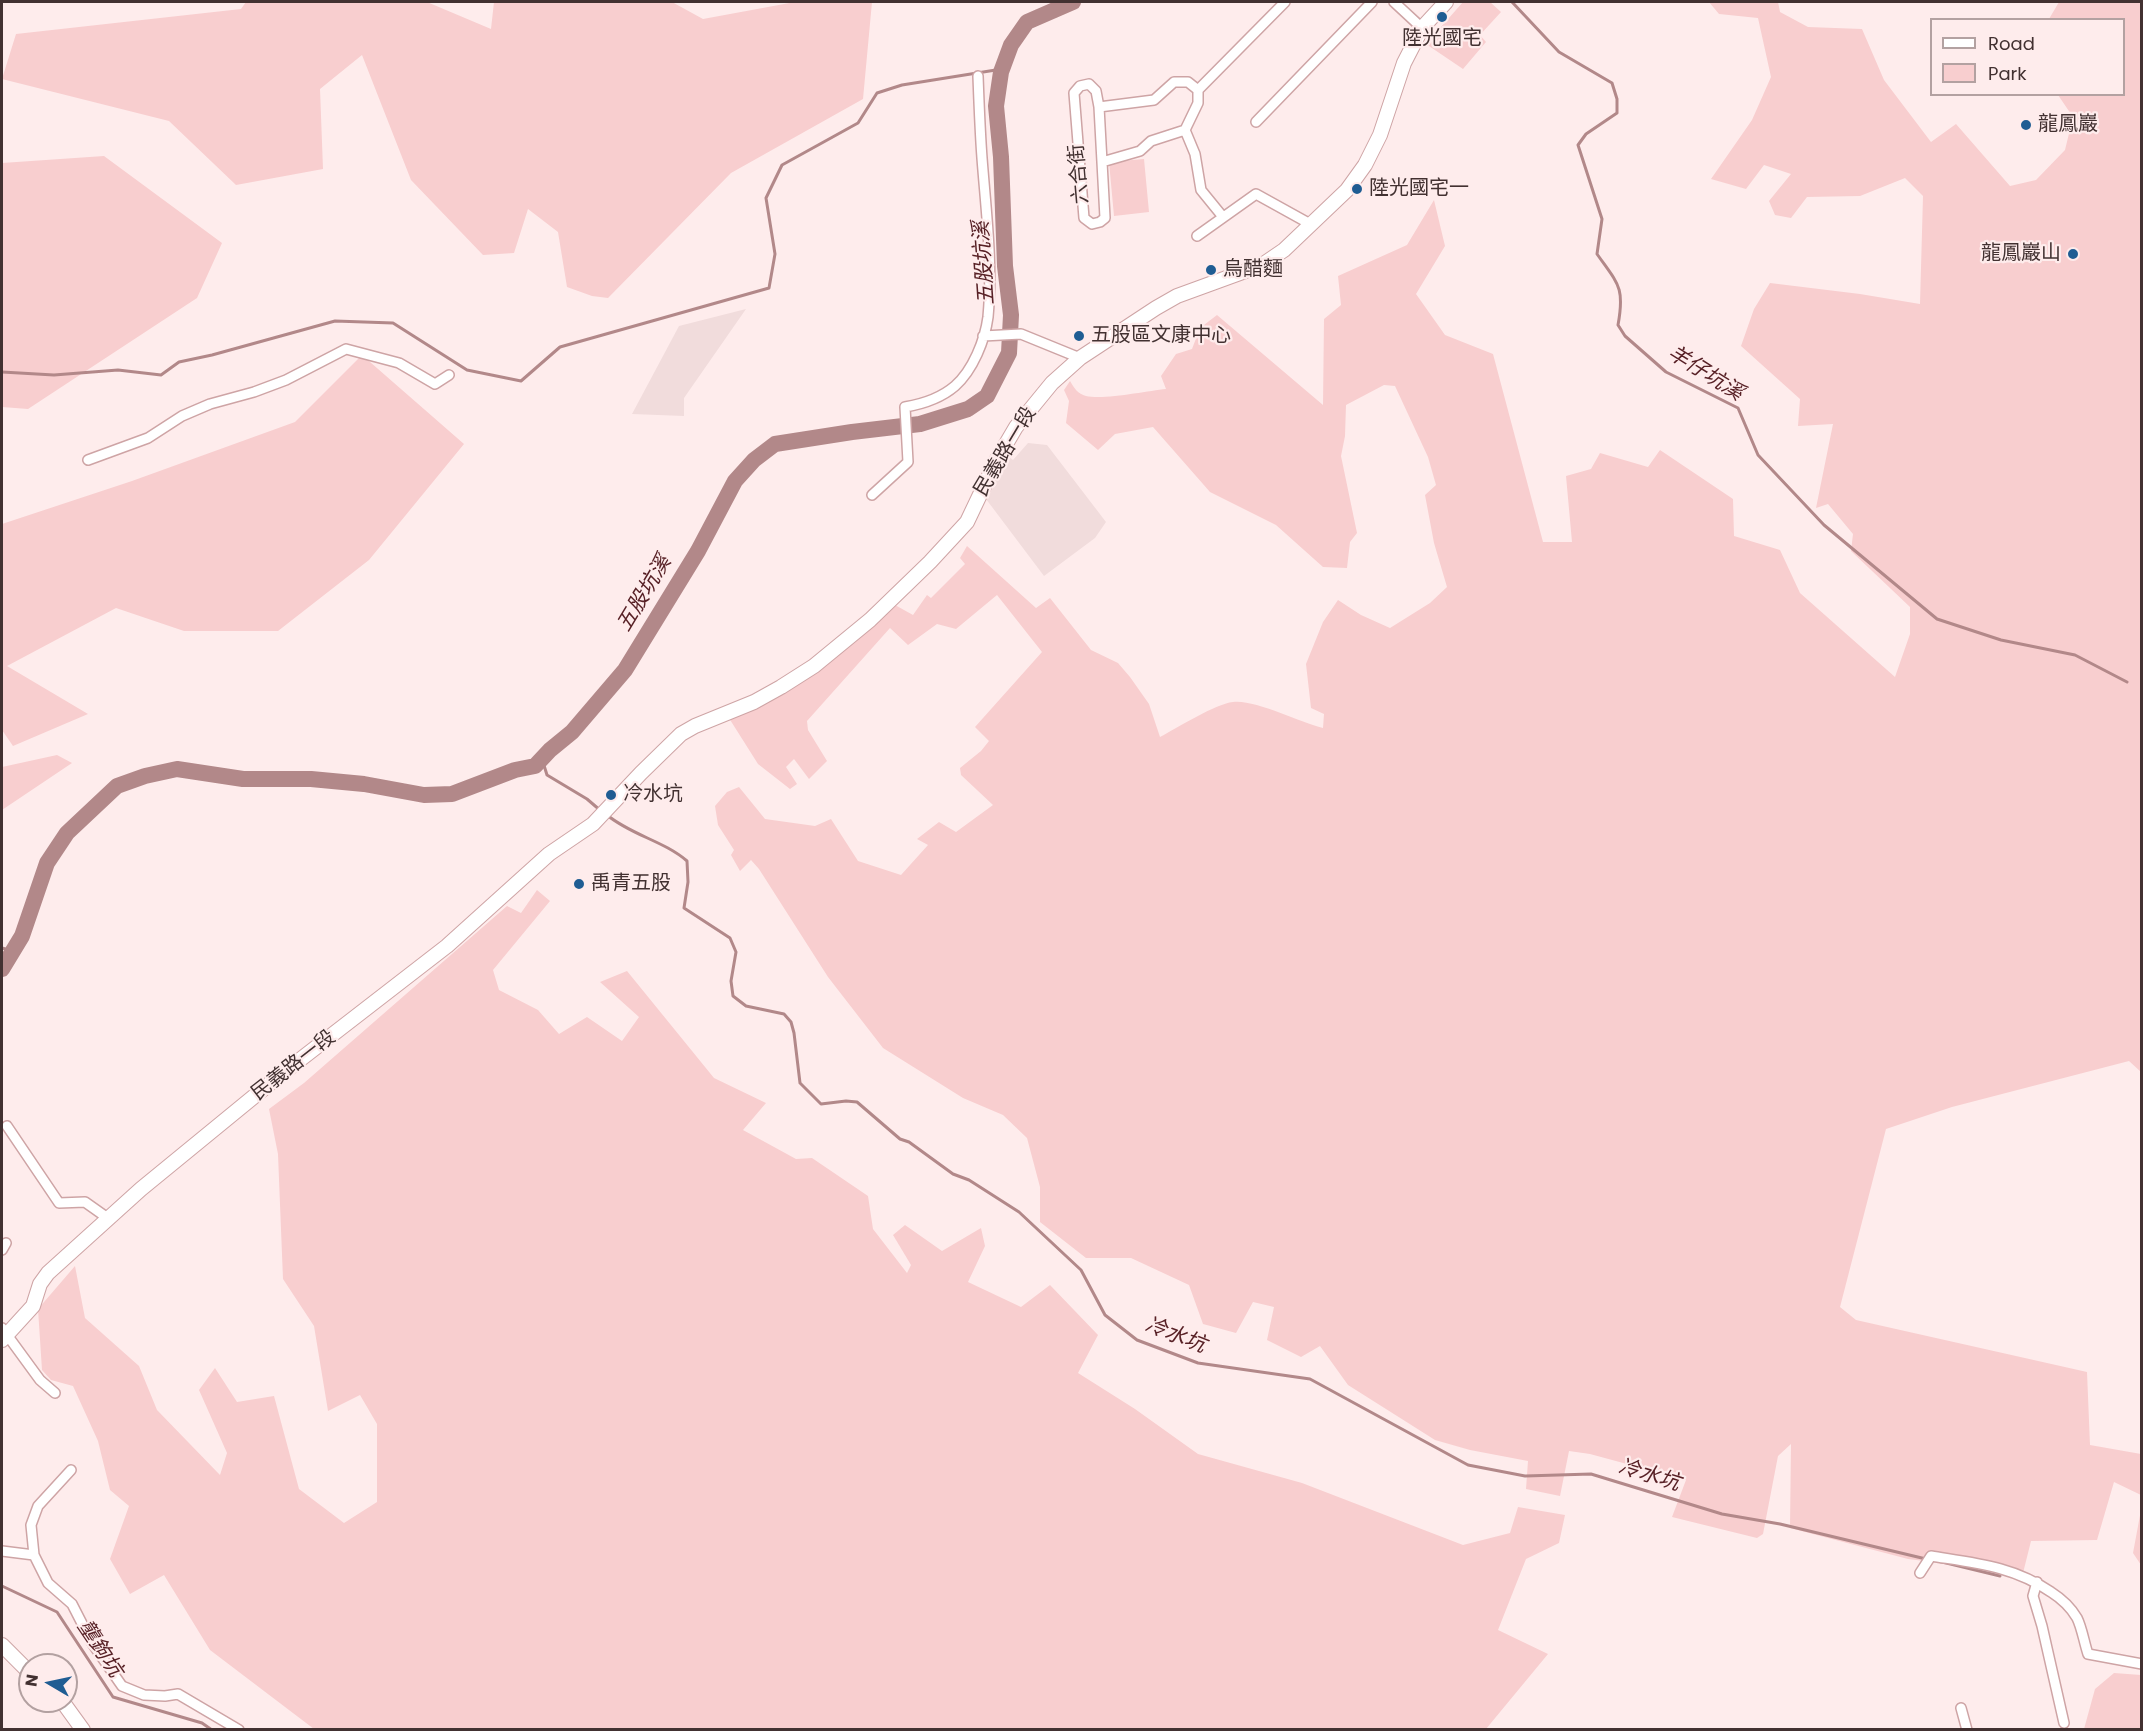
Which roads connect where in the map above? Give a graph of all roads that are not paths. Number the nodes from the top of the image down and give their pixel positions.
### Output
1 (1285, 2) edge
2 (1372, 2) edge
3 (1394, 2) edge
4 (1446, 2) edge
5 (1422, 28) junction
6 (978, 76) dead end
7 (1198, 90) junction
8 (1099, 107) junction
9 (1256, 122) dead end
10 (1185, 130) junction
11 (1102, 162) junction
12 (1222, 217) junction
13 (1312, 225) junction
14 (1197, 236) dead end
15 (986, 335) junction
16 (1080, 358) junction
17 (449, 375) dead end
18 (88, 460) dead end
19 (872, 495) dead end
20 (7, 1126) dead end
21 (109, 1219) junction
22 (3, 1334) edge
23 (55, 1393) dead end
24 (71, 1470) dead end
25 (2, 1551) edge
26 (33, 1555) junction
27 (1920, 1573) dead end
28 (2037, 1582) junction
29 (2, 1645) edge
30 (18, 1661) edge
31 (2142, 1664) edge
32 (1961, 1708) dead end
33 (71, 1713) edge
34 (2064, 1723) dead end
35 (83, 1730) edge
36 (239, 1730) edge
37 (1966, 1730) edge

1 - 7 street
2 - 9 street
3 - 5 street
4 - 5 main road, 民義路一段
5 - 13 main road, 民義路一段
6 - 15 street
7 - 8 street
7 - 10 street
8 - 11 street, 六合街
8 - 11 street, 六合街
10 - 11 street, 六合街
10 - 12 street
12 - 13 street
12 - 14 street
13 - 16 main road, 民義路一段
15 - 16 street
15 - 19 street
16 - 21 main road, 民義路一段
17 - 18 street
20 - 21 street
21 - 22 main road, 民義路一段
22 - 23 street
24 - 26 street
25 - 26 street
26 - 36 street
27 - 28 street
28 - 31 street
28 - 34 street
29 - 30 main road
32 - 37 street
33 - 35 main road

